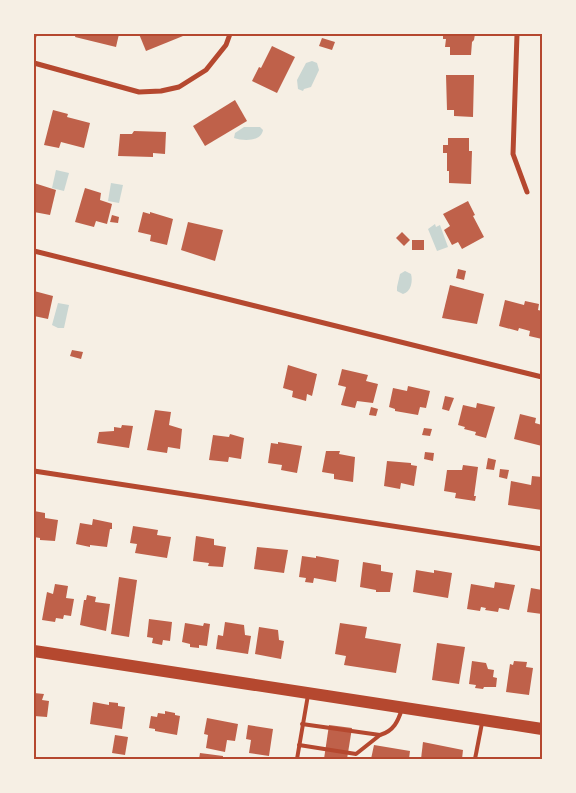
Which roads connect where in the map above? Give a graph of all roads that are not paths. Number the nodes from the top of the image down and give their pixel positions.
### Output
1 (230, 34) edge
2 (517, 34) edge
3 (34, 63) edge
4 (527, 192) dead end
5 (34, 251) edge
6 (542, 377) edge
7 (34, 471) edge
8 (542, 549) edge
9 (34, 652) edge
10 (308, 693) junction
11 (403, 707) junction
12 (483, 720) junction
13 (302, 724) junction
14 (542, 729) edge
15 (380, 735) junction
16 (299, 745) junction
17 (297, 759) edge
18 (476, 759) edge

1 - 3 street
2 - 4 street
5 - 6 street
7 - 8 street
9 - 10 main road
10 - 11 main road
10 - 13 lane
11 - 12 main road
11 - 15 lane
12 - 14 main road
12 - 18 lane
13 - 15 lane
13 - 16 lane
15 - 16 lane
16 - 17 lane

